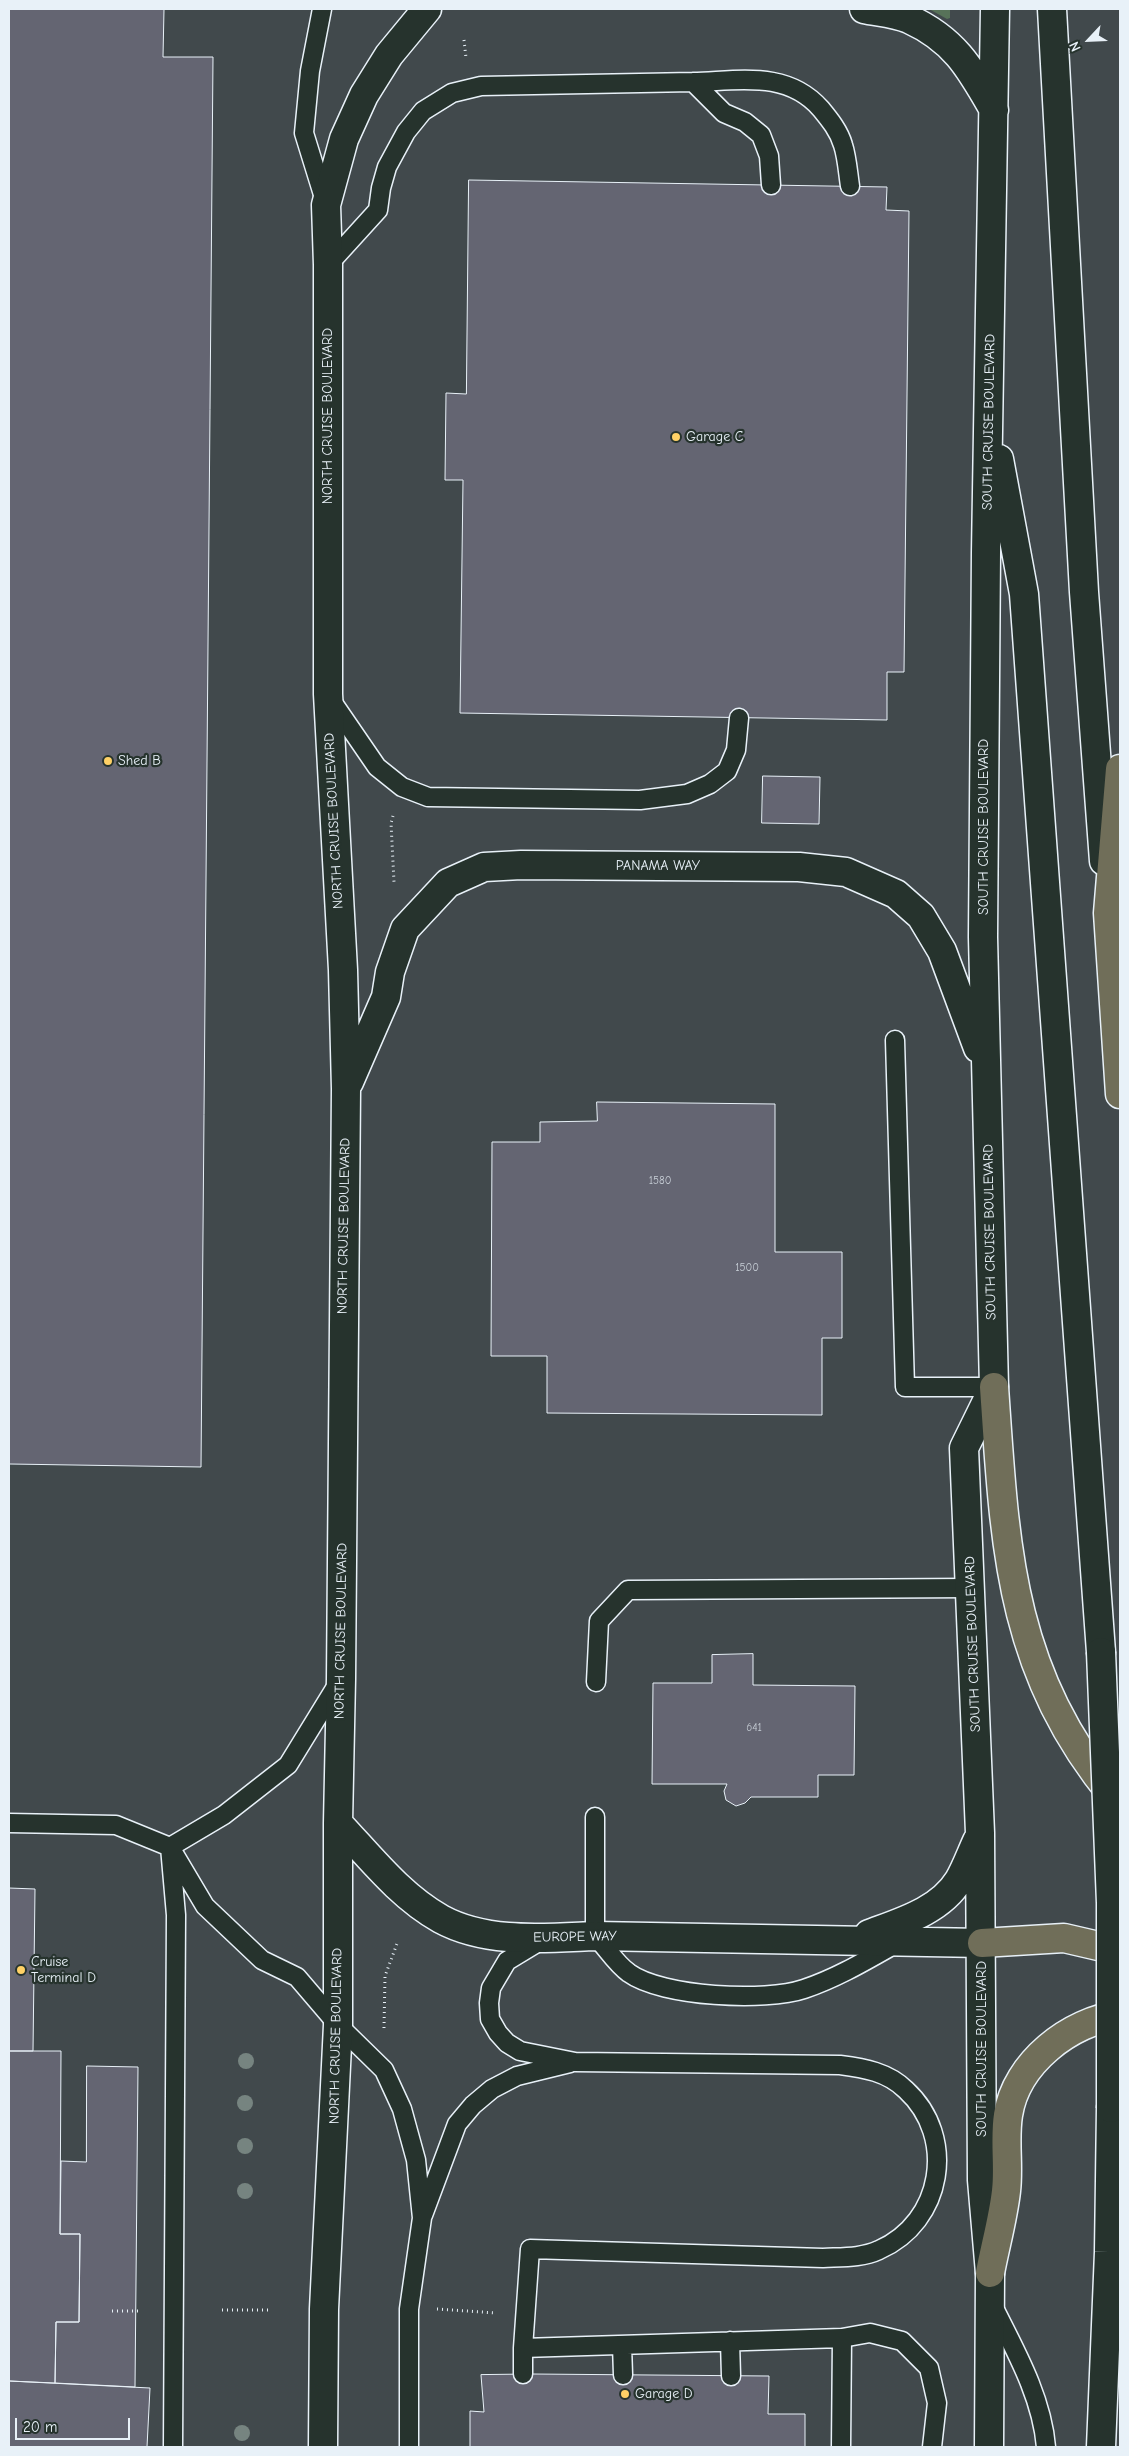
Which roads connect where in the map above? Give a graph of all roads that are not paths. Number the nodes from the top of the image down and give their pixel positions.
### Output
1 (322, 9) edge
2 (427, 9) edge
3 (864, 9) edge
4 (995, 9) edge
5 (1052, 9) edge
6 (905, 14) edge
7 (692, 82) junction
8 (994, 110) junction
9 (771, 184) dead end
10 (850, 186) dead end
11 (326, 205) junction
12 (328, 266) junction
13 (989, 406) junction
14 (328, 694) junction
15 (739, 718) dead end
16 (1120, 769) edge
17 (1108, 913) junction
18 (895, 1040) dead end
19 (987, 1073) junction
20 (346, 1089) junction
21 (1120, 1094) edge
22 (994, 1387) junction
23 (972, 1588) junction
24 (341, 1679) junction
25 (596, 1682) dead end
26 (1120, 1804) edge
27 (595, 1817) dead end
28 (9, 1823) edge
29 (338, 1824) junction
30 (980, 1833) junction
31 (170, 1847) junction
32 (595, 1936) junction
33 (545, 1938) junction
34 (854, 1939) junction
35 (902, 1940) junction
36 (982, 1942) junction
37 (1120, 1951) edge
38 (1120, 2015) edge
39 (338, 2025) junction
40 (575, 2062) junction
41 (422, 2218) junction
42 (990, 2286) junction
43 (842, 2338) junction
44 (730, 2341) junction
45 (622, 2345) junction
46 (523, 2348) junction
47 (523, 2374) dead end
48 (623, 2375) dead end
49 (731, 2376) dead end
50 (173, 2447) edge
51 (323, 2447) edge
52 (409, 2447) edge
53 (841, 2447) edge
54 (932, 2447) edge
55 (989, 2447) edge
56 (1046, 2447) edge
57 (1101, 2447) edge

1 - 11 lane, NORTH CRUISE BOULEVARD
2 - 11 street
3 - 6 street
4 - 8 street, SOUTH CRUISE BOULEVARD
5 - 17 street
6 - 8 street
7 - 9 lane
7 - 10 lane
7 - 12 lane
8 - 13 street, SOUTH CRUISE BOULEVARD
11 - 12 street, NORTH CRUISE BOULEVARD
12 - 14 street, NORTH CRUISE BOULEVARD
13 - 19 street, SOUTH CRUISE BOULEVARD
13 - 57 street, bridge
14 - 15 lane
14 - 20 street, NORTH CRUISE BOULEVARD
16 - 17 main road
17 - 21 main road
18 - 22 lane
19 - 20 street, PANAMA WAY
19 - 22 street, SOUTH CRUISE BOULEVARD
20 - 24 street, NORTH CRUISE BOULEVARD
22 - 23 street, SOUTH CRUISE BOULEVARD
22 - 26 main road
23 - 25 lane
23 - 30 street, SOUTH CRUISE BOULEVARD
24 - 29 street, NORTH CRUISE BOULEVARD
24 - 31 lane
27 - 32 lane
28 - 31 lane
29 - 33 street, EUROPE WAY
29 - 39 street, NORTH CRUISE BOULEVARD
30 - 34 street
30 - 36 street, SOUTH CRUISE BOULEVARD
31 - 39 lane
31 - 50 lane
32 - 33 street, EUROPE WAY
32 - 34 street, EUROPE WAY
32 - 35 lane
33 - 40 lane
34 - 35 street, EUROPE WAY
35 - 36 street, EUROPE WAY
36 - 37 main road
36 - 42 street, SOUTH CRUISE BOULEVARD
38 - 42 main road
39 - 41 lane
39 - 51 street, NORTH CRUISE BOULEVARD
40 - 41 lane
40 - 46 lane
41 - 52 lane
42 - 55 street, SOUTH CRUISE BOULEVARD
42 - 56 lane
43 - 44 lane
43 - 53 lane
43 - 54 lane
44 - 45 lane
44 - 49 lane
45 - 46 lane
45 - 48 lane
46 - 47 lane

